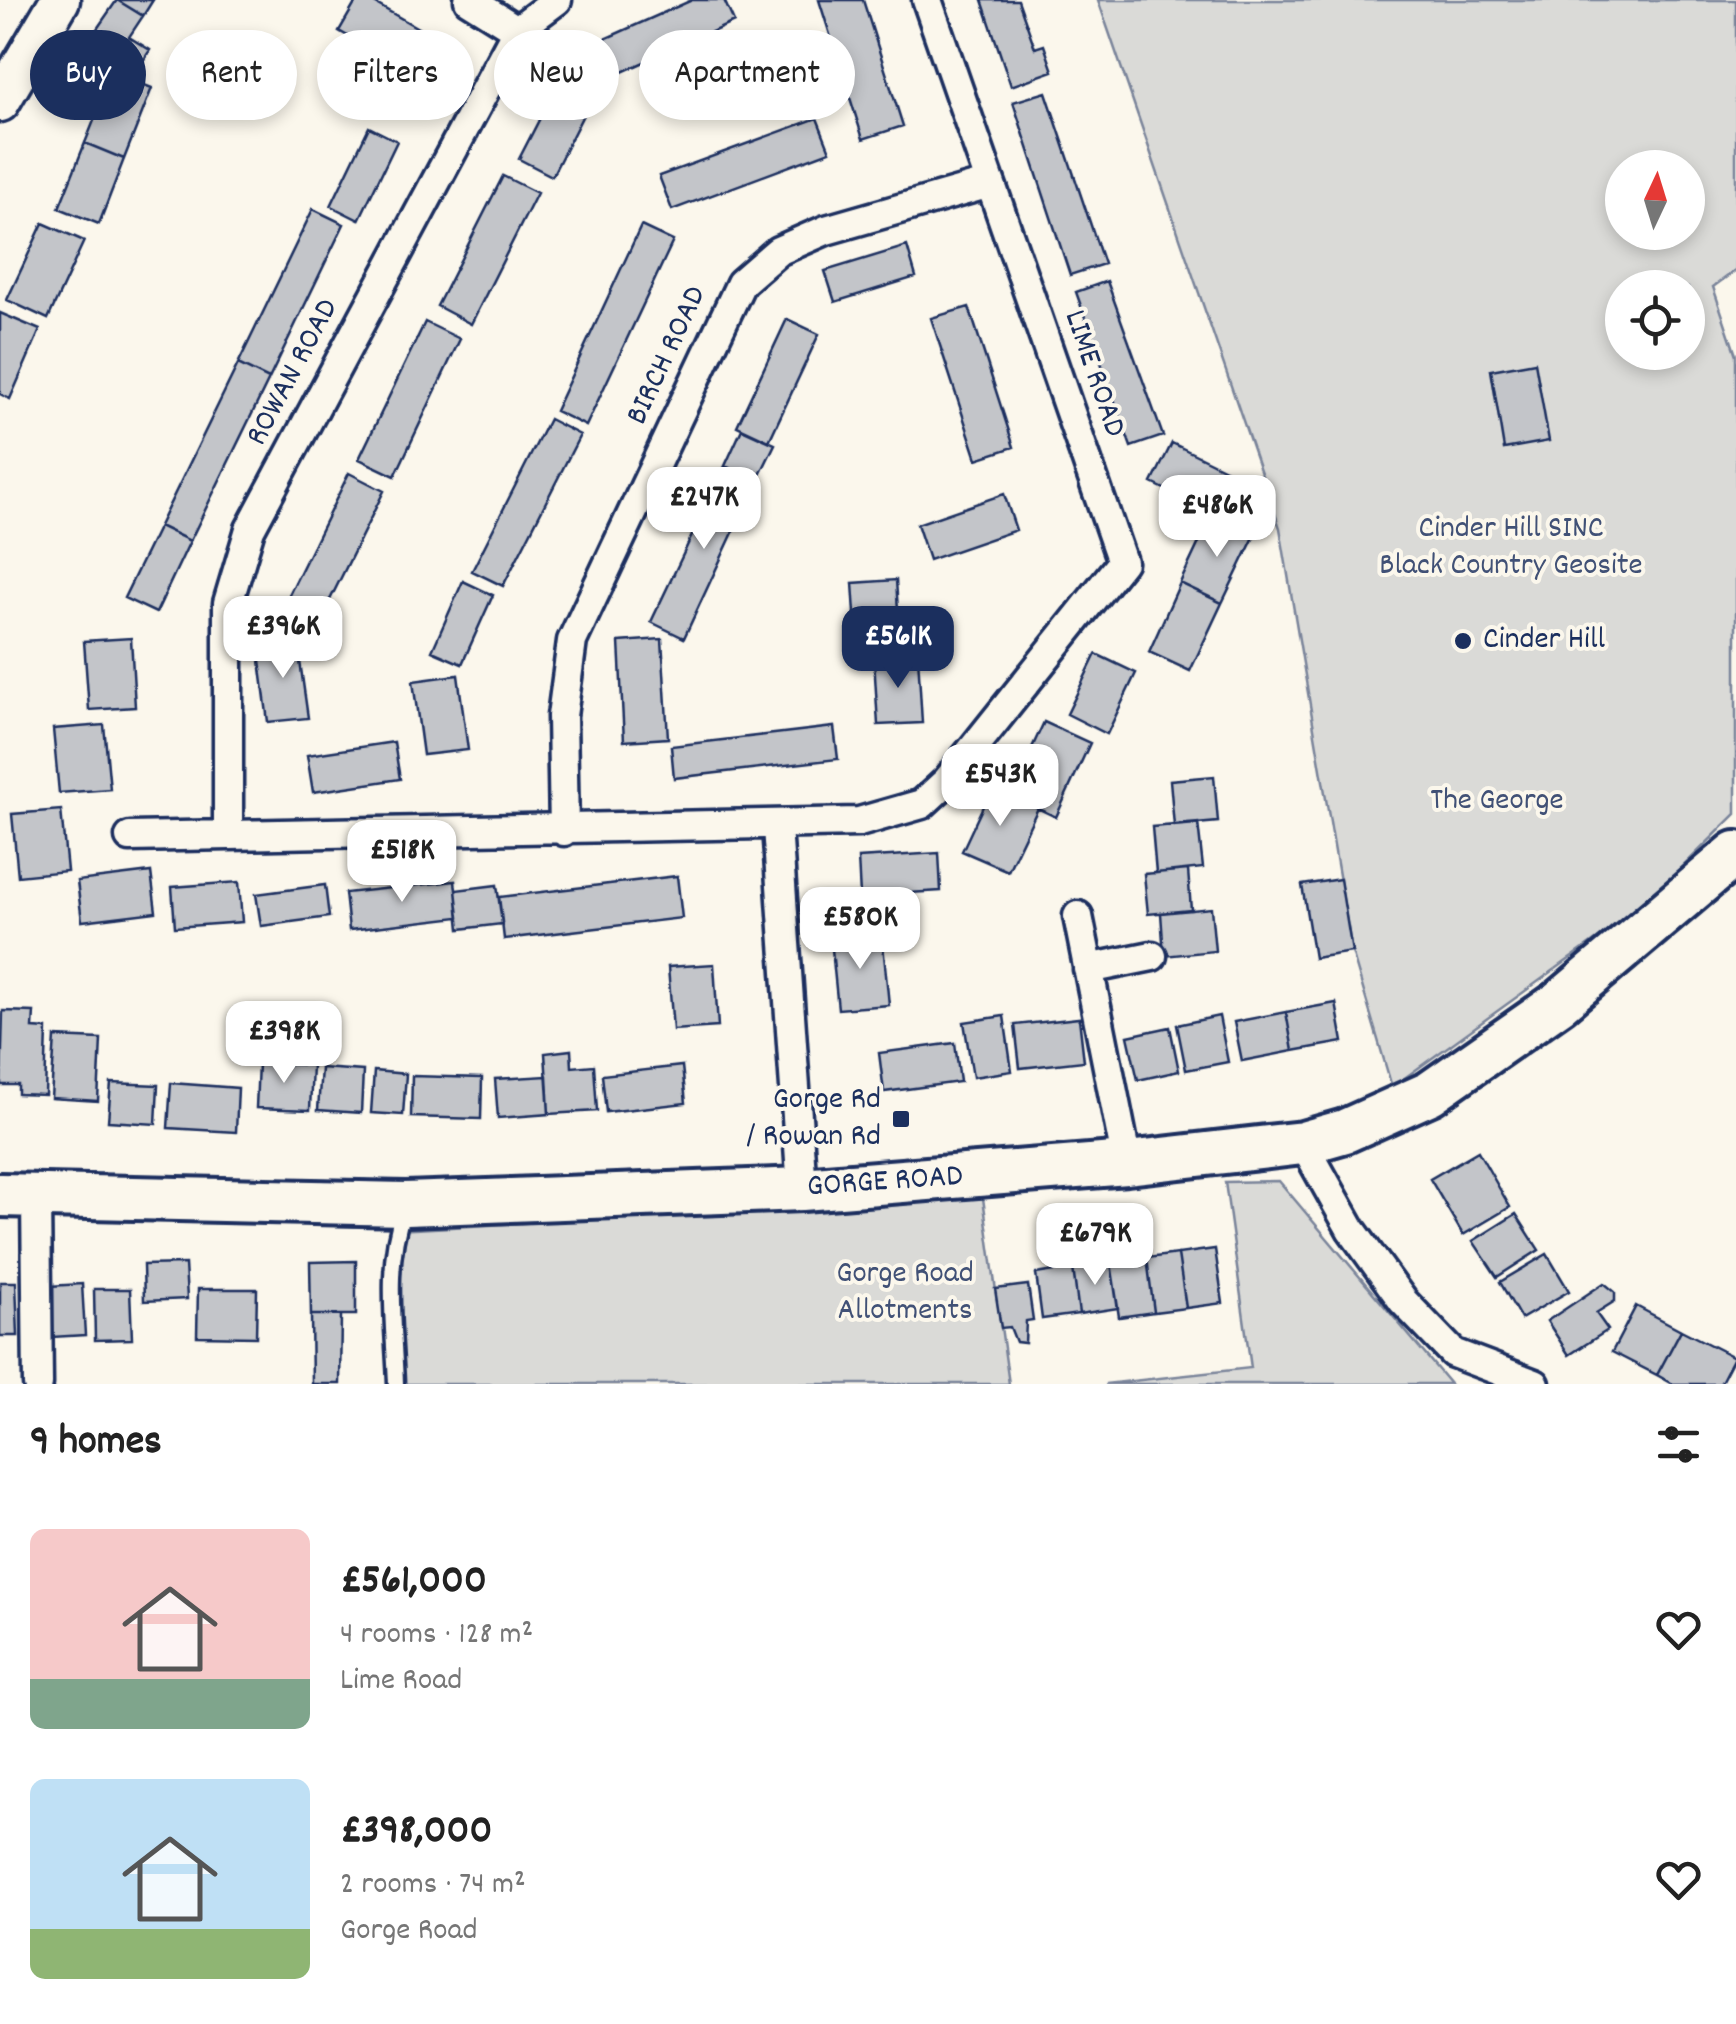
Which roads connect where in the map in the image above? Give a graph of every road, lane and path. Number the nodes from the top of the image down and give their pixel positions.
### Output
1 (60, 0) edge
2 (468, 0) edge
3 (556, 0) edge
4 (927, 0) edge
5 (518, 30) joint
6 (494, 75) edge
7 (0, 102) edge
8 (990, 184) junction
9 (777, 827) junction
10 (564, 831) junction
11 (228, 833) junction
12 (130, 837) dead end
13 (1736, 853) edge
14 (1078, 916) dead end
15 (1152, 956) dead end
16 (1088, 969) junction
17 (1303, 1143) junction
18 (1128, 1164) junction
19 (802, 1189) junction
20 (18, 1196) edge
21 (406, 1204) junction
22 (38, 1384) edge
23 (396, 1384) edge
24 (1536, 1384) edge

1 - 7 street
2 - 5 street
3 - 5 street
4 - 8 street, LIME ROAD
6 - 11 street, ROWAN ROAD
8 - 9 street, LIME ROAD
8 - 10 street, BIRCH ROAD
9 - 10 street
9 - 19 street
10 - 11 street
11 - 12 street
13 - 17 main road, GORGE ROAD
14 - 16 street
15 - 16 street
16 - 18 street
17 - 18 main road, GORGE ROAD
17 - 24 street
18 - 19 main road, GORGE ROAD
19 - 21 main road, GORGE ROAD
20 - 21 main road, GORGE ROAD
20 - 22 street
21 - 23 lane

